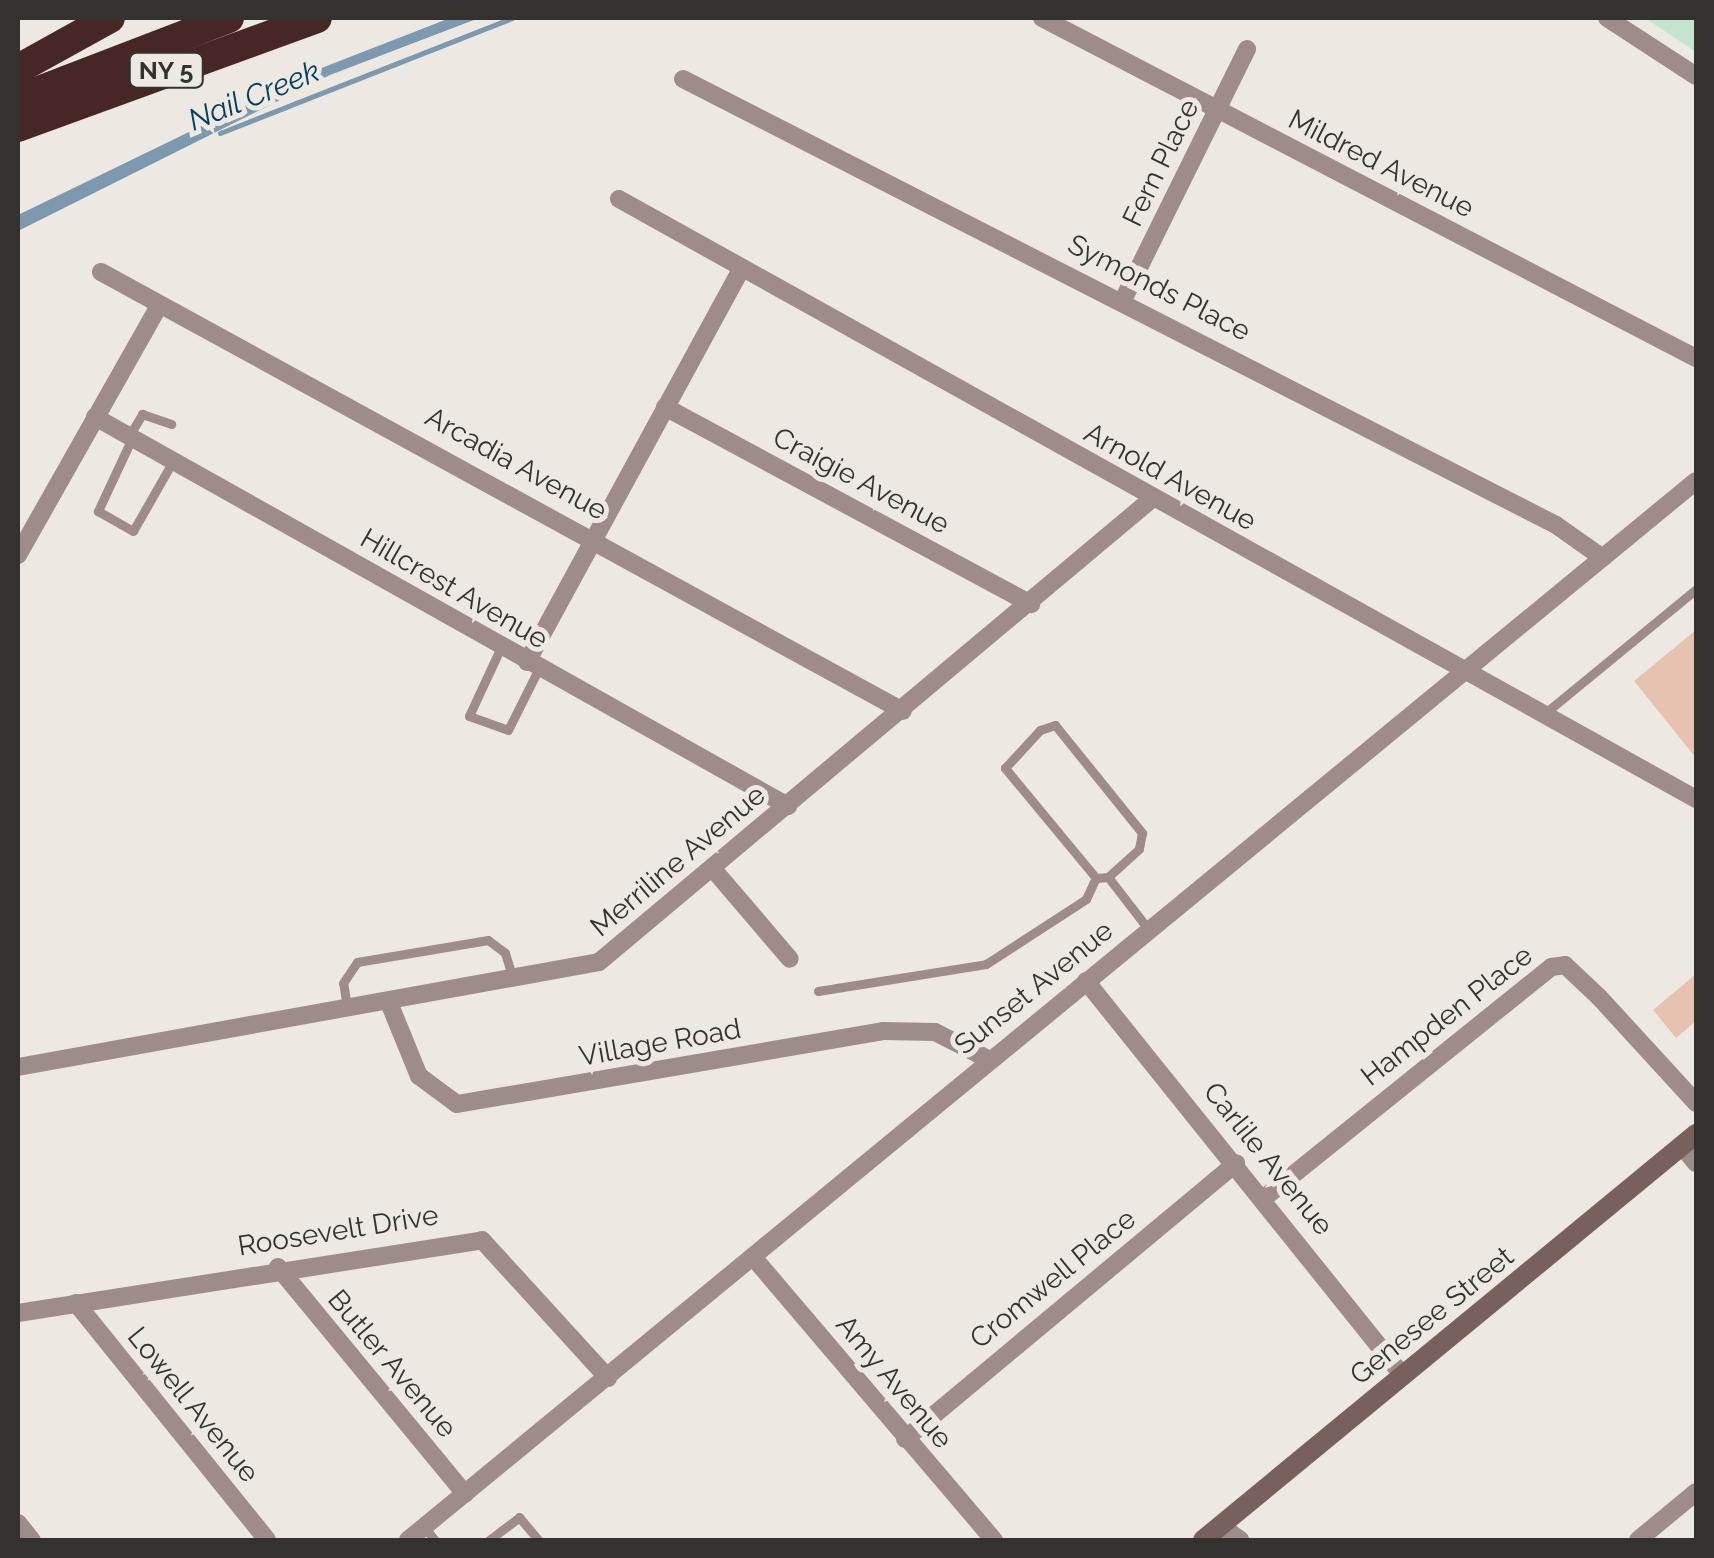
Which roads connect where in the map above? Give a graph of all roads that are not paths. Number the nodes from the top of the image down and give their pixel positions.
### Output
1 (110, 18) edge
2 (229, 18) edge
3 (317, 18) edge
4 (1042, 18) edge
5 (1607, 18) edge
6 (1248, 49) dead end
7 (18, 69) edge
8 (1696, 76) edge
9 (683, 79) dead end
10 (18, 98) edge
11 (1217, 110) junction
12 (18, 127) edge
13 (619, 199) dead end
14 (742, 268) junction
15 (101, 272) dead end
16 (1123, 300) junction
17 (159, 306) junction
18 (1696, 358) edge
19 (665, 406) junction
20 (96, 416) junction
21 (171, 424) dead end
22 (131, 436) junction
23 (173, 460) junction
24 (1696, 481) edge
25 (1153, 498) junction
26 (594, 538) junction
27 (18, 555) edge
28 (1603, 558) junction
29 (1696, 589) edge
30 (1031, 604) junction
31 (501, 647) junction
32 (533, 665) junction
33 (1465, 670) junction
34 (903, 711) junction
35 (1544, 714) junction
36 (1696, 798) edge
37 (788, 806) junction
38 (713, 869) junction
39 (1108, 877) junction
40 (1096, 878) junction
41 (1149, 930) junction
42 (790, 959) dead end
43 (1086, 980) junction
44 (514, 983) junction
45 (818, 992) dead end
46 (390, 1004) junction
47 (348, 1011) junction
48 (990, 1060) junction
49 (18, 1068) edge
50 (1696, 1104) edge
51 (1689, 1140) edge
52 (1236, 1163) junction
53 (1696, 1164) edge
54 (1264, 1198) junction
55 (753, 1257) junction
56 (278, 1268) junction
57 (76, 1303) junction
58 (18, 1313) edge
59 (1403, 1376) junction
60 (608, 1378) junction
61 (906, 1439) junction
62 (1696, 1492) edge
63 (466, 1494) junction
64 (18, 1523) edge
65 (1221, 1526) junction
66 (430, 1534) edge
67 (32, 1540) edge
68 (267, 1540) edge
69 (408, 1540) edge
70 (489, 1540) edge
71 (538, 1540) edge
72 (994, 1540) edge
73 (1203, 1540) edge
74 (1240, 1540) edge
75 (1638, 1540) edge

1 - 7 highway
2 - 10 highway, NY 5
3 - 12 highway, NY 5
4 - 11 street, Mildred Avenue
5 - 8 street
6 - 11 street, Fern Place
9 - 16 street, Symonds Place
11 - 16 street, Fern Place
11 - 18 street, Mildred Avenue
13 - 14 street, Arnold Avenue
14 - 19 street
14 - 25 street, Arnold Avenue
15 - 17 street, Arcadia Avenue
16 - 28 street, Symonds Place
17 - 20 street
17 - 26 street, Arcadia Avenue
19 - 26 street
19 - 30 street, Craigie Avenue
20 - 22 street, Hillcrest Avenue
20 - 27 street
21 - 22 lane
22 - 23 street, Hillcrest Avenue
22 - 23 lane
23 - 31 street, Hillcrest Avenue
24 - 28 street, Sunset Avenue
25 - 30 street, Merriline Avenue
25 - 33 street, Arnold Avenue
26 - 32 street
26 - 34 street, Arcadia Avenue
28 - 33 street, Sunset Avenue
29 - 35 lane
30 - 34 street, Merriline Avenue
31 - 32 street, Hillcrest Avenue
31 - 32 lane
32 - 37 street, Hillcrest Avenue
33 - 35 street, Arnold Avenue
33 - 41 street, Sunset Avenue
34 - 37 street, Merriline Avenue
35 - 36 street, Arnold Avenue
37 - 38 street, Merriline Avenue
38 - 42 street
38 - 44 street, Merriline Avenue
39 - 40 lane
39 - 40 lane
39 - 41 lane
40 - 45 lane
41 - 43 street, Sunset Avenue
43 - 48 street, Sunset Avenue
43 - 52 street, Carlile Avenue
44 - 46 street, Merriline Avenue
44 - 47 lane
46 - 47 street, Merriline Avenue
46 - 48 street, Village Road
47 - 49 street, Merriline Avenue
48 - 55 street, Sunset Avenue
50 - 54 street, Hampden Place
51 - 53 street
51 - 59 main road, Genesee Street
52 - 54 street, Carlile Avenue
52 - 61 street, Cromwell Place
54 - 59 street, Carlile Avenue
55 - 60 street, Sunset Avenue
55 - 61 street, Amy Avenue
56 - 57 street, Roosevelt Drive
56 - 60 street, Roosevelt Drive
56 - 63 street, Butler Avenue
57 - 58 street, Roosevelt Drive
57 - 68 street, Lowell Avenue
59 - 65 main road, Genesee Street
60 - 63 street, Sunset Avenue
61 - 72 street, Amy Avenue
62 - 75 street
63 - 66 street, Sunset Avenue
64 - 67 street
65 - 73 main road, Genesee Street
65 - 74 street
66 - 69 street, Sunset Avenue
70 - 71 lane

